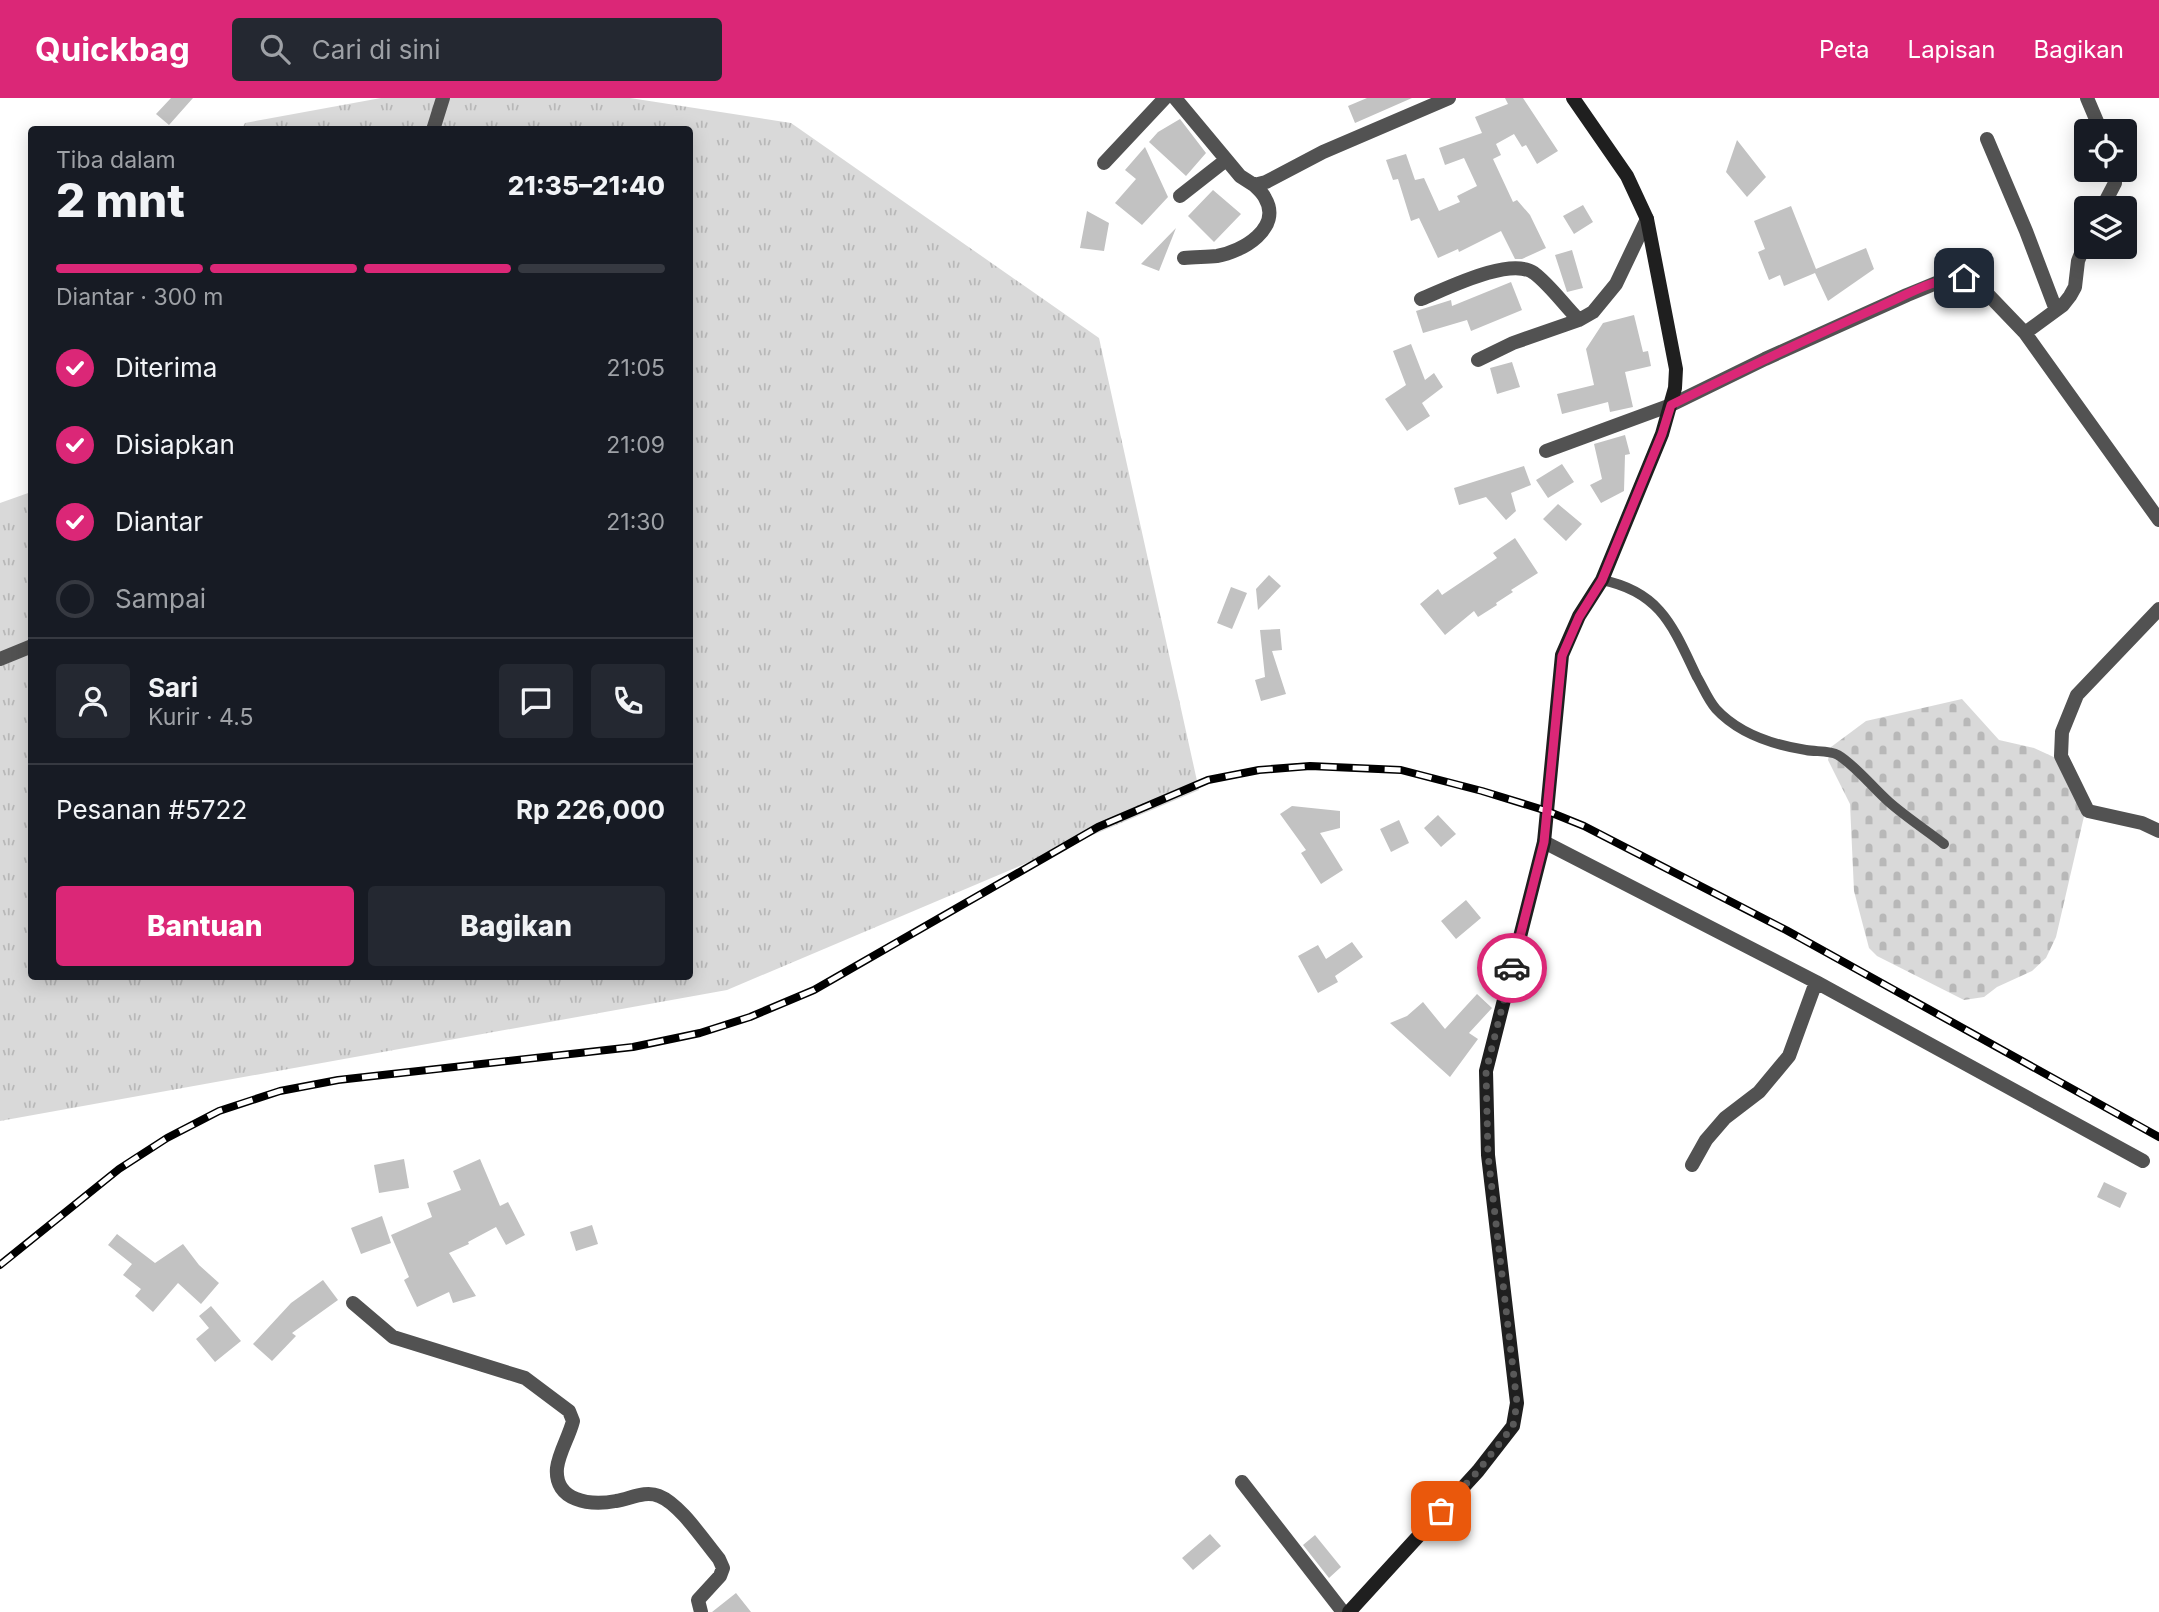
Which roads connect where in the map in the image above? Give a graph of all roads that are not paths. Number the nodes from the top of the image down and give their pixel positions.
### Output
1 (443, 98) edge
2 (1166, 98) edge
3 (1175, 98) edge
4 (1449, 98) edge
5 (1573, 98) edge
6 (2087, 98) edge
7 (2096, 119) edge
8 (434, 126) edge
9 (1987, 139) dead end
10 (1226, 160) junction
11 (1104, 163) dead end
12 (1254, 186) junction
13 (1180, 196) dead end
14 (1647, 219) junction
15 (1184, 258) dead end
16 (2079, 259) edge
17 (1421, 299) dead end
18 (2056, 310) junction
19 (1578, 320) junction
20 (2025, 334) junction
21 (1478, 360) dead end
22 (1671, 405) junction
23 (1546, 451) dead end
24 (2159, 520) edge
25 (1602, 580) junction
26 (2159, 609) edge
27 (28, 648) edge
28 (0, 659) edge
29 (2159, 831) edge
30 (1544, 842) junction
31 (1944, 844) dead end
32 (1816, 982) junction
33 (2143, 1161) dead end
34 (1692, 1165) dead end
35 (353, 1303) dead end
36 (1242, 1482) dead end
37 (701, 1612) edge
38 (1343, 1612) edge
39 (1349, 1612) edge

1 - 8 street
2 - 11 street
3 - 10 street
4 - 12 street
5 - 14 street
6 - 7 street
9 - 18 street
10 - 12 street
10 - 13 street
12 - 15 street
14 - 19 street
14 - 22 street
16 - 18 street
17 - 19 street
18 - 20 street
19 - 21 street
20 - 22 street
20 - 24 street
22 - 23 street
22 - 25 street
25 - 30 street
25 - 31 lane
26 - 29 street
27 - 28 street
30 - 32 street
30 - 39 street
32 - 33 street
32 - 34 street
35 - 37 street
36 - 38 street

